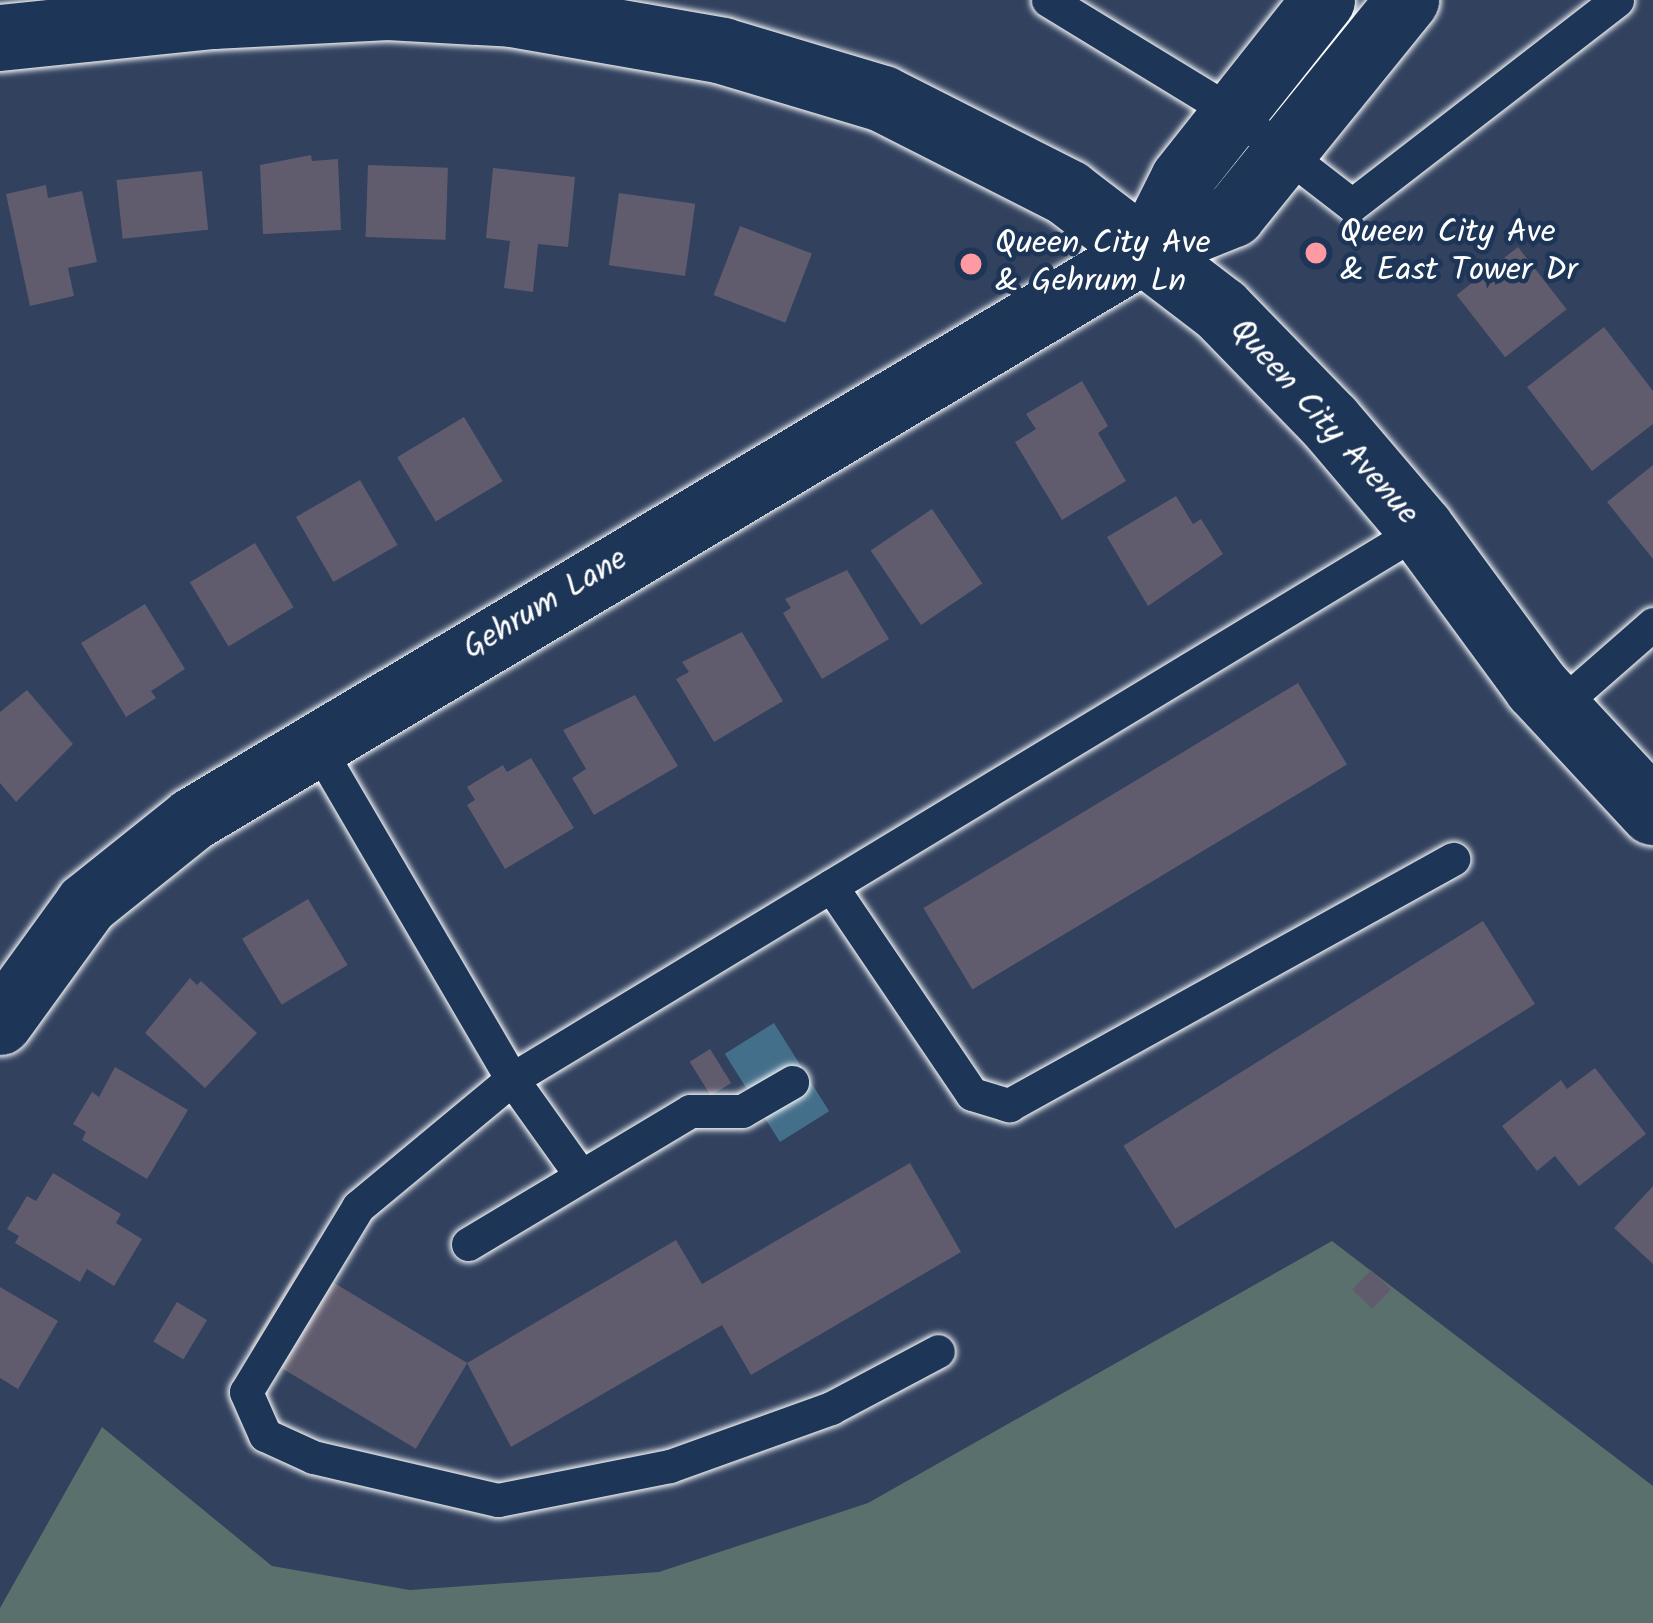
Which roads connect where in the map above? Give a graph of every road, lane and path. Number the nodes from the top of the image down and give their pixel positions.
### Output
1 (1048, 0) edge
2 (1407, 0) edge
3 (1617, 0) edge
4 (1314, 11) edge
5 (0, 38) edge
6 (1356, 63) junction
7 (1233, 113) junction
8 (1283, 152) junction
9 (1146, 250) junction
10 (1421, 529) junction
11 (1653, 624) edge
12 (1556, 709) junction
13 (316, 744) junction
14 (1653, 812) edge
15 (1453, 859) dead end
16 (831, 886) junction
17 (0, 1023) edge
18 (512, 1079) junction
19 (792, 1082) dead end
20 (579, 1173) junction
21 (469, 1244) dead end
22 (938, 1351) dead end

1 - 7 lane
2 - 6 street, Gehrum Lane
3 - 8 lane
4 - 6 lane
4 - 7 street
5 - 9 main road, Queen City Avenue
6 - 8 street, Gehrum Lane
7 - 8 lane
7 - 9 street
8 - 9 street, Gehrum Lane
9 - 10 main road, Queen City Avenue
9 - 13 street, Gehrum Lane
10 - 12 main road, Queen City Avenue
10 - 16 lane
11 - 12 lane
12 - 14 main road, Queen City Avenue
13 - 17 street, Gehrum Lane
13 - 18 lane
15 - 16 lane
16 - 18 lane
18 - 20 lane
18 - 22 lane
19 - 20 lane
20 - 21 lane

